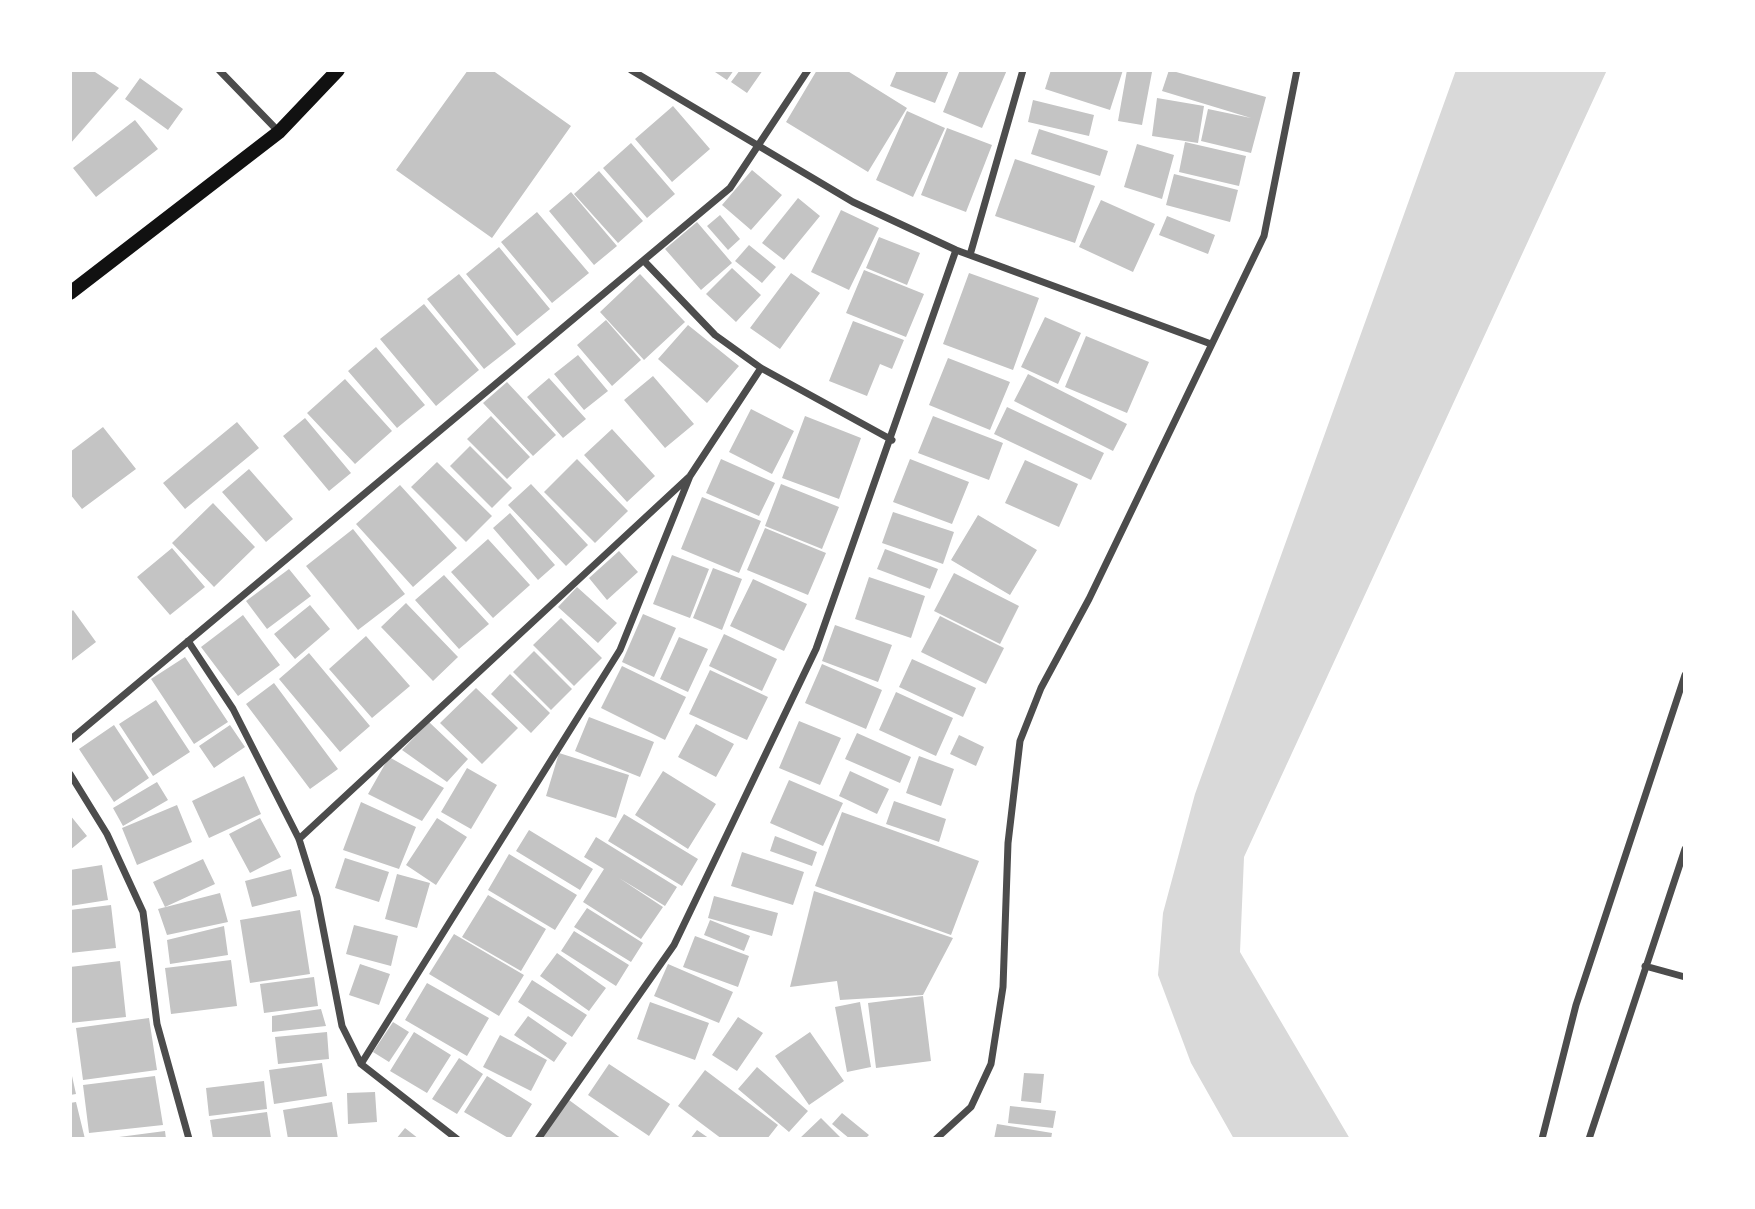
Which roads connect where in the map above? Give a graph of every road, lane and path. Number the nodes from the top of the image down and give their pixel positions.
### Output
1 (219, 70) edge
2 (338, 70) edge
3 (631, 70) edge
4 (808, 70) edge
5 (1023, 70) edge
6 (1297, 70) edge
7 (279, 132) junction
8 (757, 146) junction
9 (956, 250) junction
10 (970, 255) junction
11 (645, 262) junction
12 (70, 293) edge
13 (1211, 344) junction
14 (761, 368) junction
15 (891, 440) junction
16 (690, 476) junction
17 (188, 640) junction
18 (1685, 675) edge
19 (70, 740) edge
20 (70, 774) edge
21 (299, 839) junction
22 (1685, 849) edge
23 (1645, 965) junction
24 (1685, 977) edge
25 (361, 1064) junction
26 (189, 1139) edge
27 (457, 1139) edge
28 (538, 1139) edge
29 (936, 1139) edge
30 (1542, 1139) edge
31 (1589, 1139) edge

1 - 7 street
2 - 7 main road
3 - 8 street
4 - 8 street
5 - 10 street
6 - 13 street
7 - 12 main road
8 - 9 street
8 - 11 street
9 - 10 street
9 - 15 street
10 - 13 street
11 - 14 street
11 - 17 street
13 - 29 street
14 - 15 street
14 - 16 street
15 - 28 street
16 - 21 street
16 - 25 street
17 - 19 street
17 - 21 street
18 - 30 street
20 - 26 street
21 - 25 street
22 - 23 street
23 - 24 street
23 - 31 street
25 - 27 street

